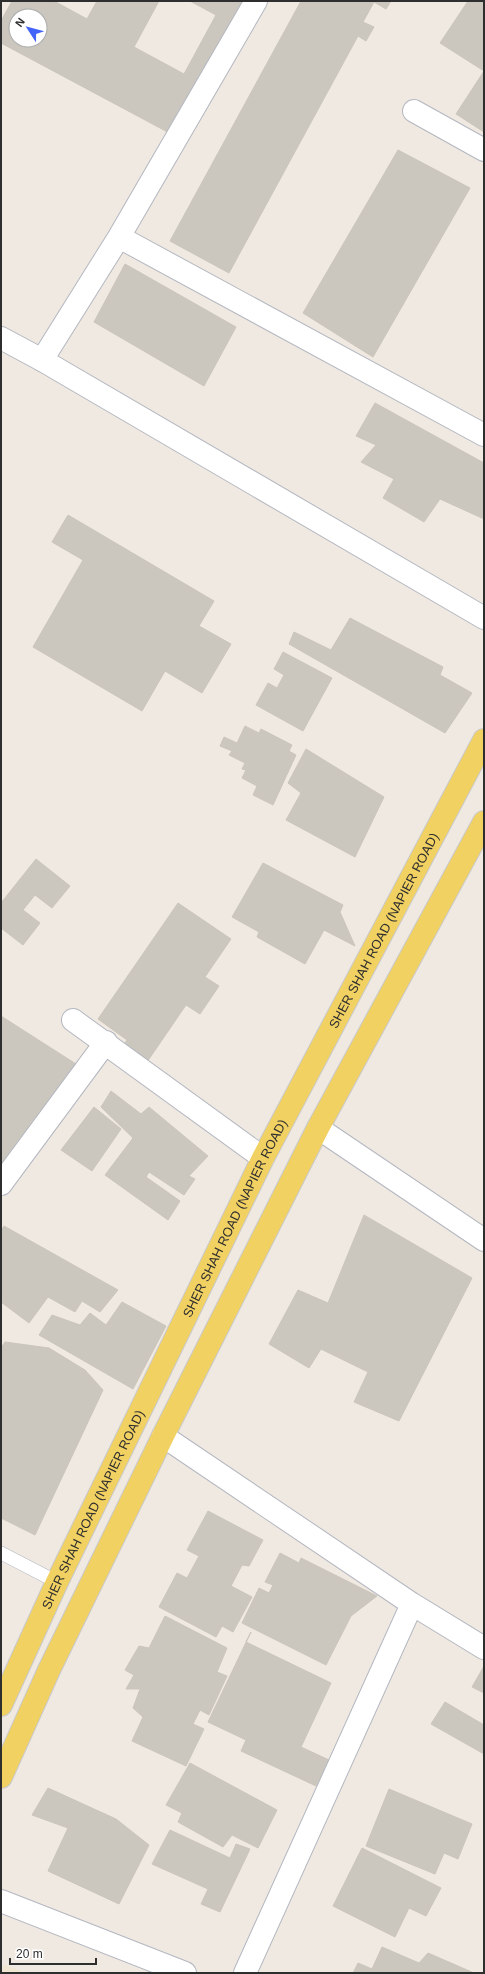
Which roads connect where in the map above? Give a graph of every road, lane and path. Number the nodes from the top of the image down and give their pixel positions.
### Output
1 (256, 1) edge
2 (414, 111) dead end
3 (484, 150) edge
4 (119, 238) junction
5 (1, 338) edge
6 (42, 360) junction
7 (484, 435) edge
8 (484, 618) edge
9 (484, 740) edge
10 (484, 822) edge
11 (73, 1020) dead end
12 (106, 1042) junction
13 (318, 1128) junction
14 (263, 1158) junction
15 (1, 1184) edge
16 (484, 1240) edge
17 (163, 1436) junction
18 (1, 1553) edge
19 (57, 1582) junction
20 (412, 1604) junction
21 (484, 1648) edge
22 (1, 1705) edge
23 (1, 1777) edge
24 (1, 1902) edge
25 (185, 1973) edge
26 (245, 1973) edge

1 - 4 street
2 - 3 street
4 - 6 street
4 - 7 street
5 - 6 street
6 - 8 street
9 - 14 main road, SHER SHAH ROAD (NAPIER ROAD)
10 - 13 main road
11 - 12 street
12 - 14 street
12 - 15 street
13 - 16 street
13 - 17 main road
14 - 19 main road, SHER SHAH ROAD (NAPIER ROAD)
17 - 20 street
17 - 23 main road
18 - 19 lane
19 - 22 main road, SHER SHAH ROAD (NAPIER ROAD)
20 - 21 street
20 - 26 street
24 - 25 street

